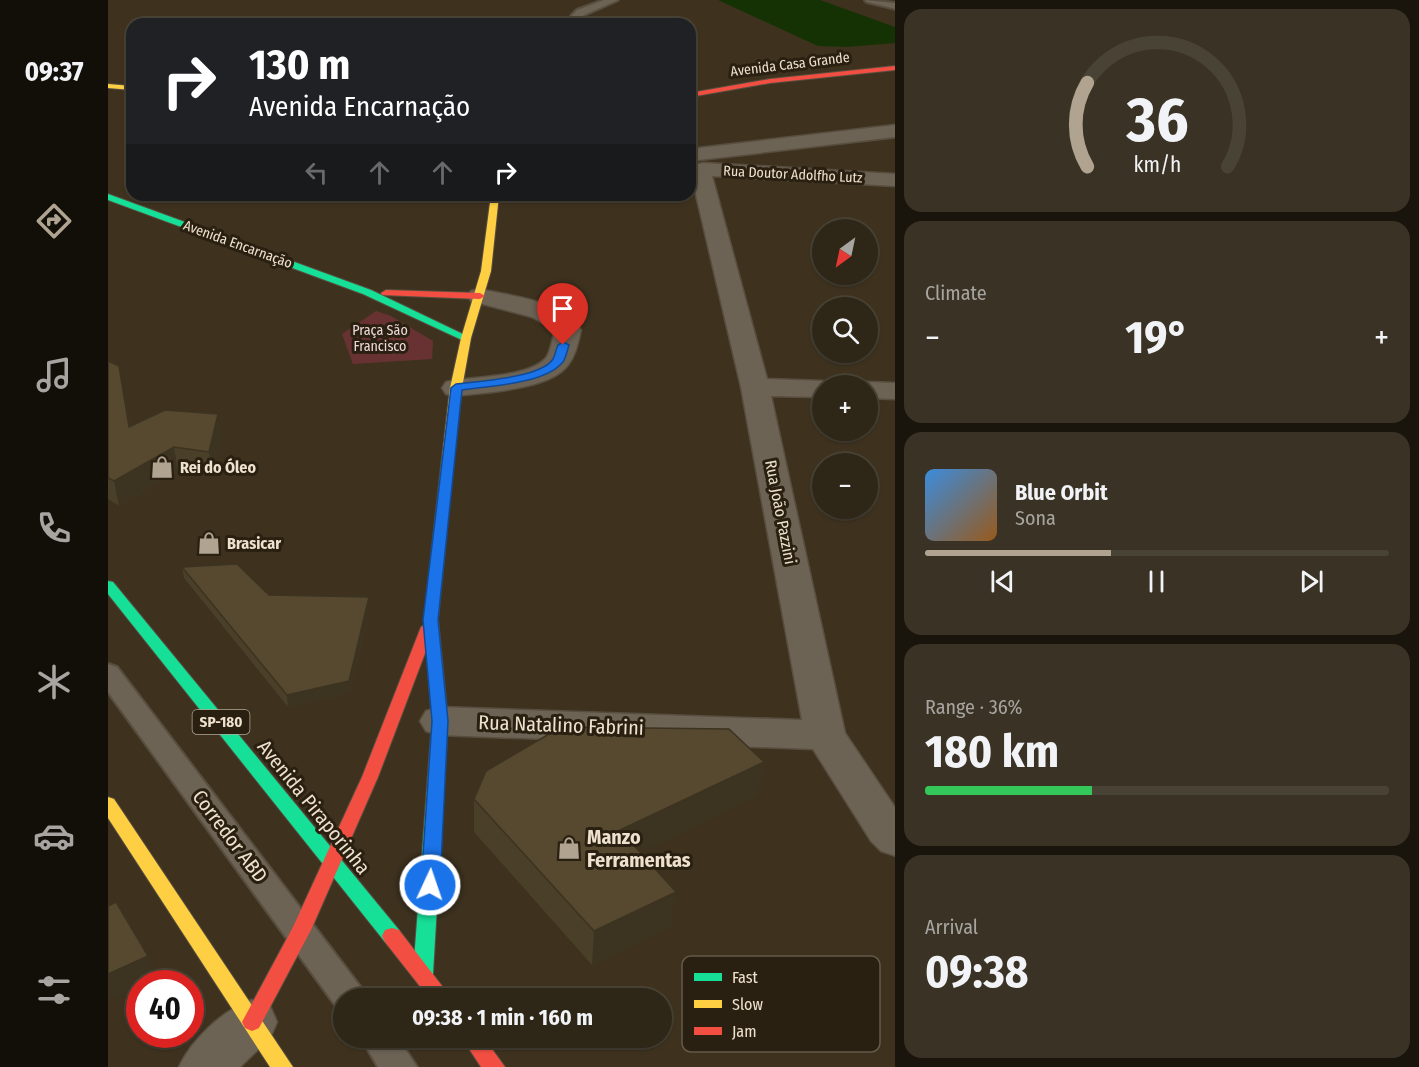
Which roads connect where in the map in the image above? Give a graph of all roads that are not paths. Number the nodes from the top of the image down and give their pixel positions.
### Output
1 (613, 0) edge
2 (870, 0) edge
3 (895, 6) edge
4 (578, 18) edge
5 (895, 58) edge
6 (895, 68) edge
7 (696, 81) edge
8 (108, 86) edge
9 (126, 88) edge
10 (696, 94) edge
11 (108, 96) edge
12 (126, 98) edge
13 (895, 131) edge
14 (782, 144) junction
15 (696, 163) edge
16 (696, 164) edge
17 (696, 175) edge
18 (809, 175) junction
19 (895, 180) edge
20 (108, 197) edge
21 (494, 201) edge
22 (367, 292) junction
23 (480, 296) junction
24 (466, 338) junction
25 (755, 387) junction
26 (456, 388) junction
27 (812, 389) edge
28 (878, 390) edge
29 (895, 391) edge
30 (108, 585) edge
31 (430, 620) junction
32 (108, 673) edge
33 (440, 721) junction
34 (825, 735) junction
35 (108, 804) edge
36 (895, 837) edge
37 (332, 860) junction
38 (301, 930) junction
39 (423, 974) junction
40 (342, 988) edge
41 (434, 988) edge
42 (252, 1022) junction
43 (385, 1048) edge
44 (480, 1048) edge
45 (205, 1067) edge
46 (282, 1067) edge
47 (399, 1067) edge
48 (494, 1067) edge

1 - 4 lane
2 - 3 lane
5 - 7 street, Avenida Casa Grande
6 - 10 street, Avenida Casa Grande
8 - 9 street
11 - 12 street
13 - 14 street
14 - 15 street
14 - 18 street
16 - 18 street, Rua Doutor Adolfho Lutz
17 - 25 street, Rua João Pazzini
18 - 19 street, Rua Doutor Adolfho Lutz
20 - 22 street, Avenida Encarnação
21 - 23 street
22 - 23 street, Avenida Encarnação
22 - 24 street, Avenida Encarnação
23 - 24 street
23 - 26 street, Avenida Encarnação
24 - 26 street
25 - 27 street
25 - 34 street, Rua João Pazzini
26 - 31 street
28 - 29 street
30 - 37 street, Avenida Piraporinha / SP-180
31 - 33 street
31 - 37 street
32 - 38 lane, Corredor ABD
33 - 34 street, Rua Natalino Fabrini
33 - 39 street
34 - 36 street, Rua João Pazzini
35 - 42 street
37 - 38 street
37 - 39 street, Avenida Piraporinha / SP-180
38 - 40 lane, Corredor ABD
38 - 42 street
39 - 41 street, Avenida Piraporinha / SP-180
42 - 45 street
42 - 46 street
43 - 47 lane
44 - 48 street

